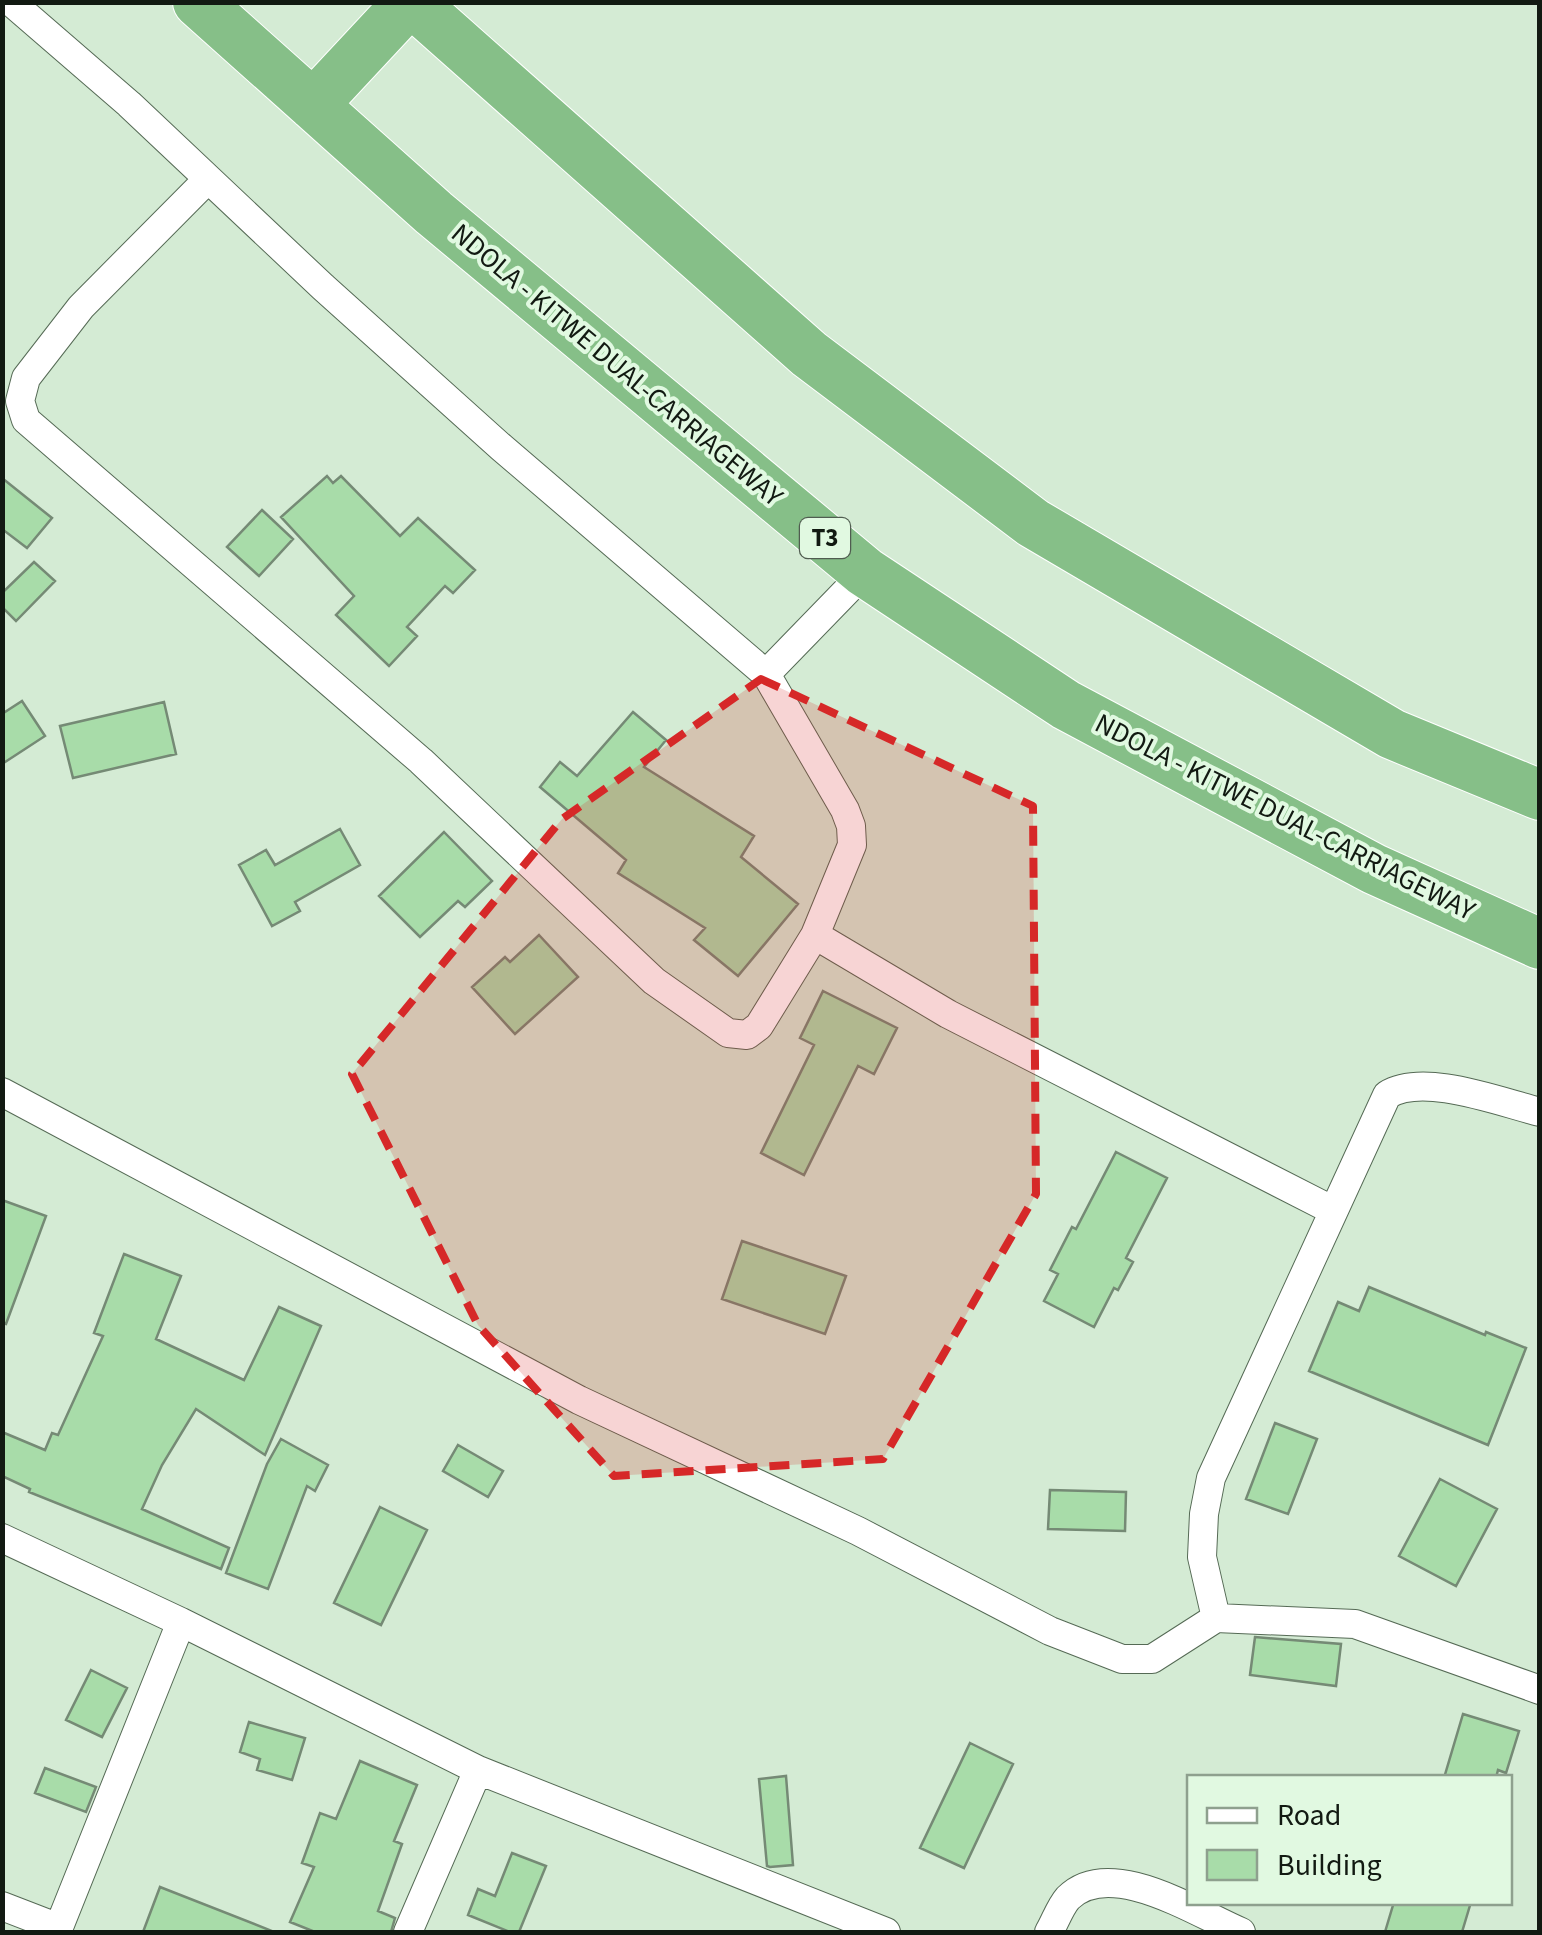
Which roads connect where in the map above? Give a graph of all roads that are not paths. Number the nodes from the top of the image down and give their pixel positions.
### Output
1 (12, 2) edge
2 (198, 2) edge
3 (411, 2) edge
4 (313, 105) junction
5 (208, 179) junction
6 (865, 572) junction
7 (766, 674) junction
8 (1540, 795) edge
9 (815, 936) junction
10 (1540, 944) edge
11 (2, 1092) edge
12 (1540, 1112) edge
13 (1332, 1210) junction
14 (2, 1538) edge
15 (1216, 1618) junction
16 (181, 1622) junction
17 (1540, 1690) edge
18 (478, 1770) junction
19 (2, 1906) edge
20 (58, 1930) edge
21 (408, 1932) edge
22 (886, 1932) edge
23 (1049, 1932) edge
24 (1240, 1932) edge

1 - 5 street
2 - 4 highway, NDOLA - KITWE DUAL-CARRIAGEWAY / T3
3 - 4 highway
3 - 8 highway
4 - 6 highway, NDOLA - KITWE DUAL-CARRIAGEWAY / T3
5 - 7 street
5 - 9 street
6 - 7 street
6 - 10 highway, NDOLA - KITWE DUAL-CARRIAGEWAY / T3
7 - 9 street
9 - 13 street
11 - 15 street
12 - 13 street
13 - 15 street
14 - 16 street
15 - 17 street
16 - 18 street
16 - 20 street
18 - 21 street
18 - 22 street
19 - 20 street
23 - 24 street

